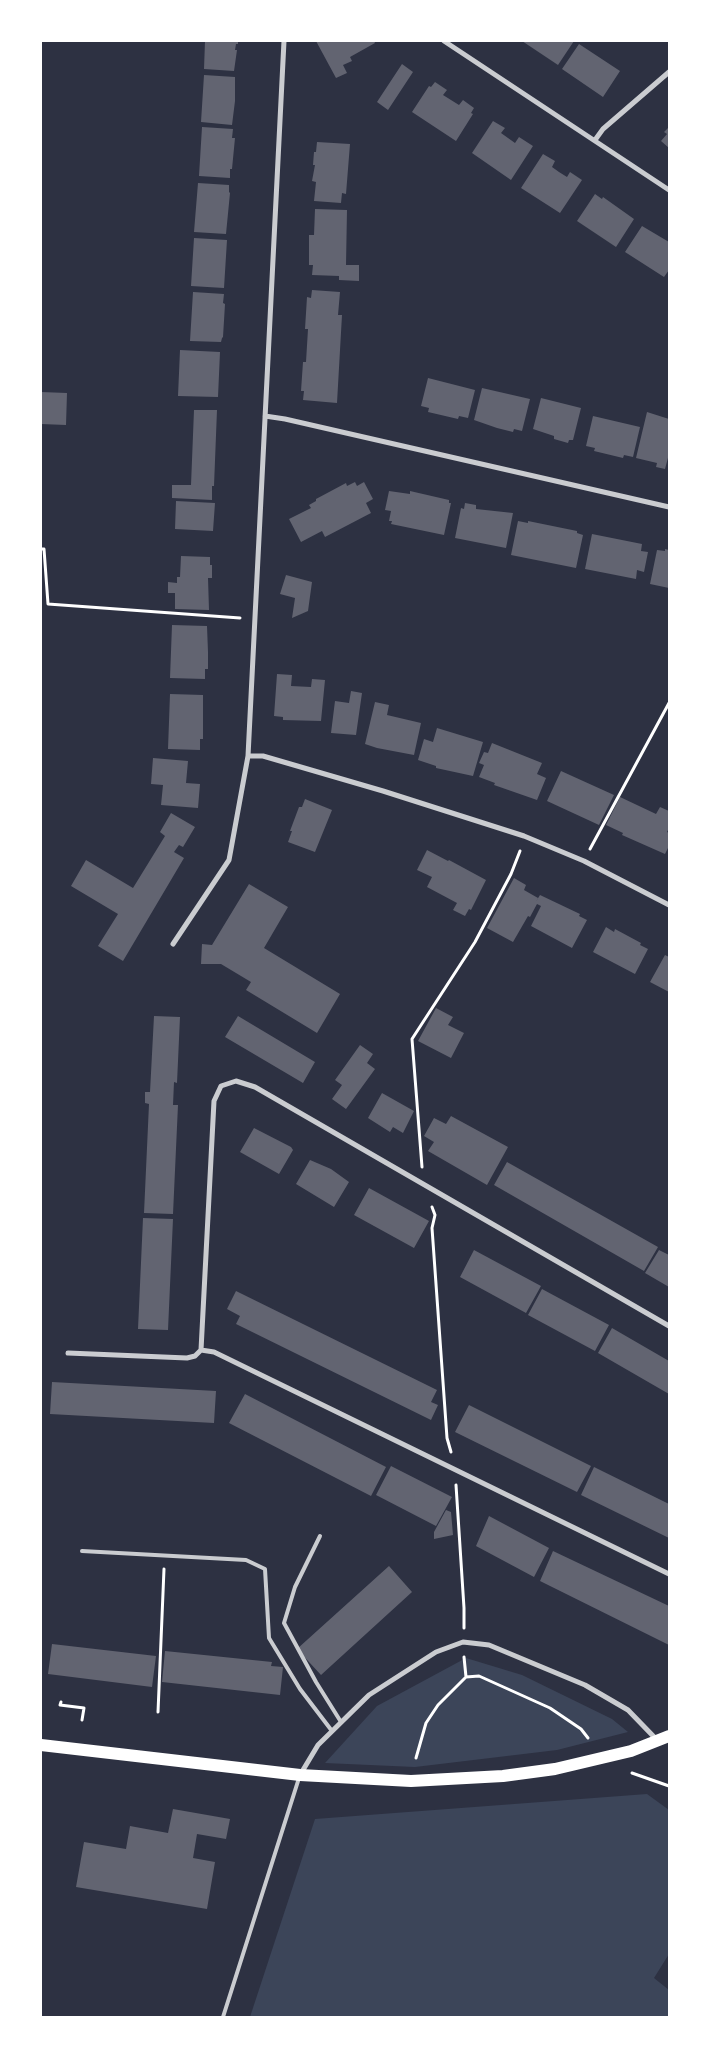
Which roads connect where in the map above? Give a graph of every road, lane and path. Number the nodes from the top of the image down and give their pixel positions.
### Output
1 (284, 41) edge
2 (444, 41) edge
3 (669, 72) edge
4 (595, 140) junction
5 (669, 190) edge
6 (265, 416) junction
7 (669, 507) edge
8 (42, 549) edge
9 (231, 618) dead end
10 (669, 703) edge
11 (248, 756) junction
12 (524, 836) junction
13 (584, 861) junction
14 (669, 904) edge
15 (173, 944) dead end
16 (424, 1186) junction
17 (669, 1326) edge
18 (201, 1350) junction
19 (68, 1353) dead end
20 (455, 1471) junction
21 (320, 1536) dead end
22 (82, 1551) dead end
23 (164, 1556) junction
24 (669, 1574) edge
25 (463, 1642) junction
26 (466, 1677) junction
27 (61, 1702) dead end
28 (158, 1712) dead end
29 (82, 1720) dead end
30 (341, 1722) junction
31 (332, 1731) junction
32 (588, 1738) dead end
33 (664, 1739) edge
34 (41, 1745) edge
35 (416, 1758) dead end
36 (632, 1773) dead end
37 (300, 1775) junction
38 (669, 1786) edge
39 (223, 2017) edge

1 - 6 street
2 - 4 street
3 - 4 street
4 - 5 street
6 - 7 street
6 - 11 street
8 - 9 path
10 - 13 path
11 - 12 street
11 - 15 street
12 - 13 street
12 - 16 path
13 - 14 street
16 - 17 street
16 - 18 street
16 - 20 path
18 - 19 street
18 - 20 street
20 - 24 street
20 - 25 path
21 - 30 lane
22 - 23 lane
23 - 28 path
23 - 31 lane
25 - 26 path
25 - 30 street
25 - 33 street
26 - 32 path
26 - 35 path
27 - 29 path
30 - 31 street
31 - 37 street
33 - 37 main road
34 - 37 main road
36 - 38 path
37 - 39 lane

